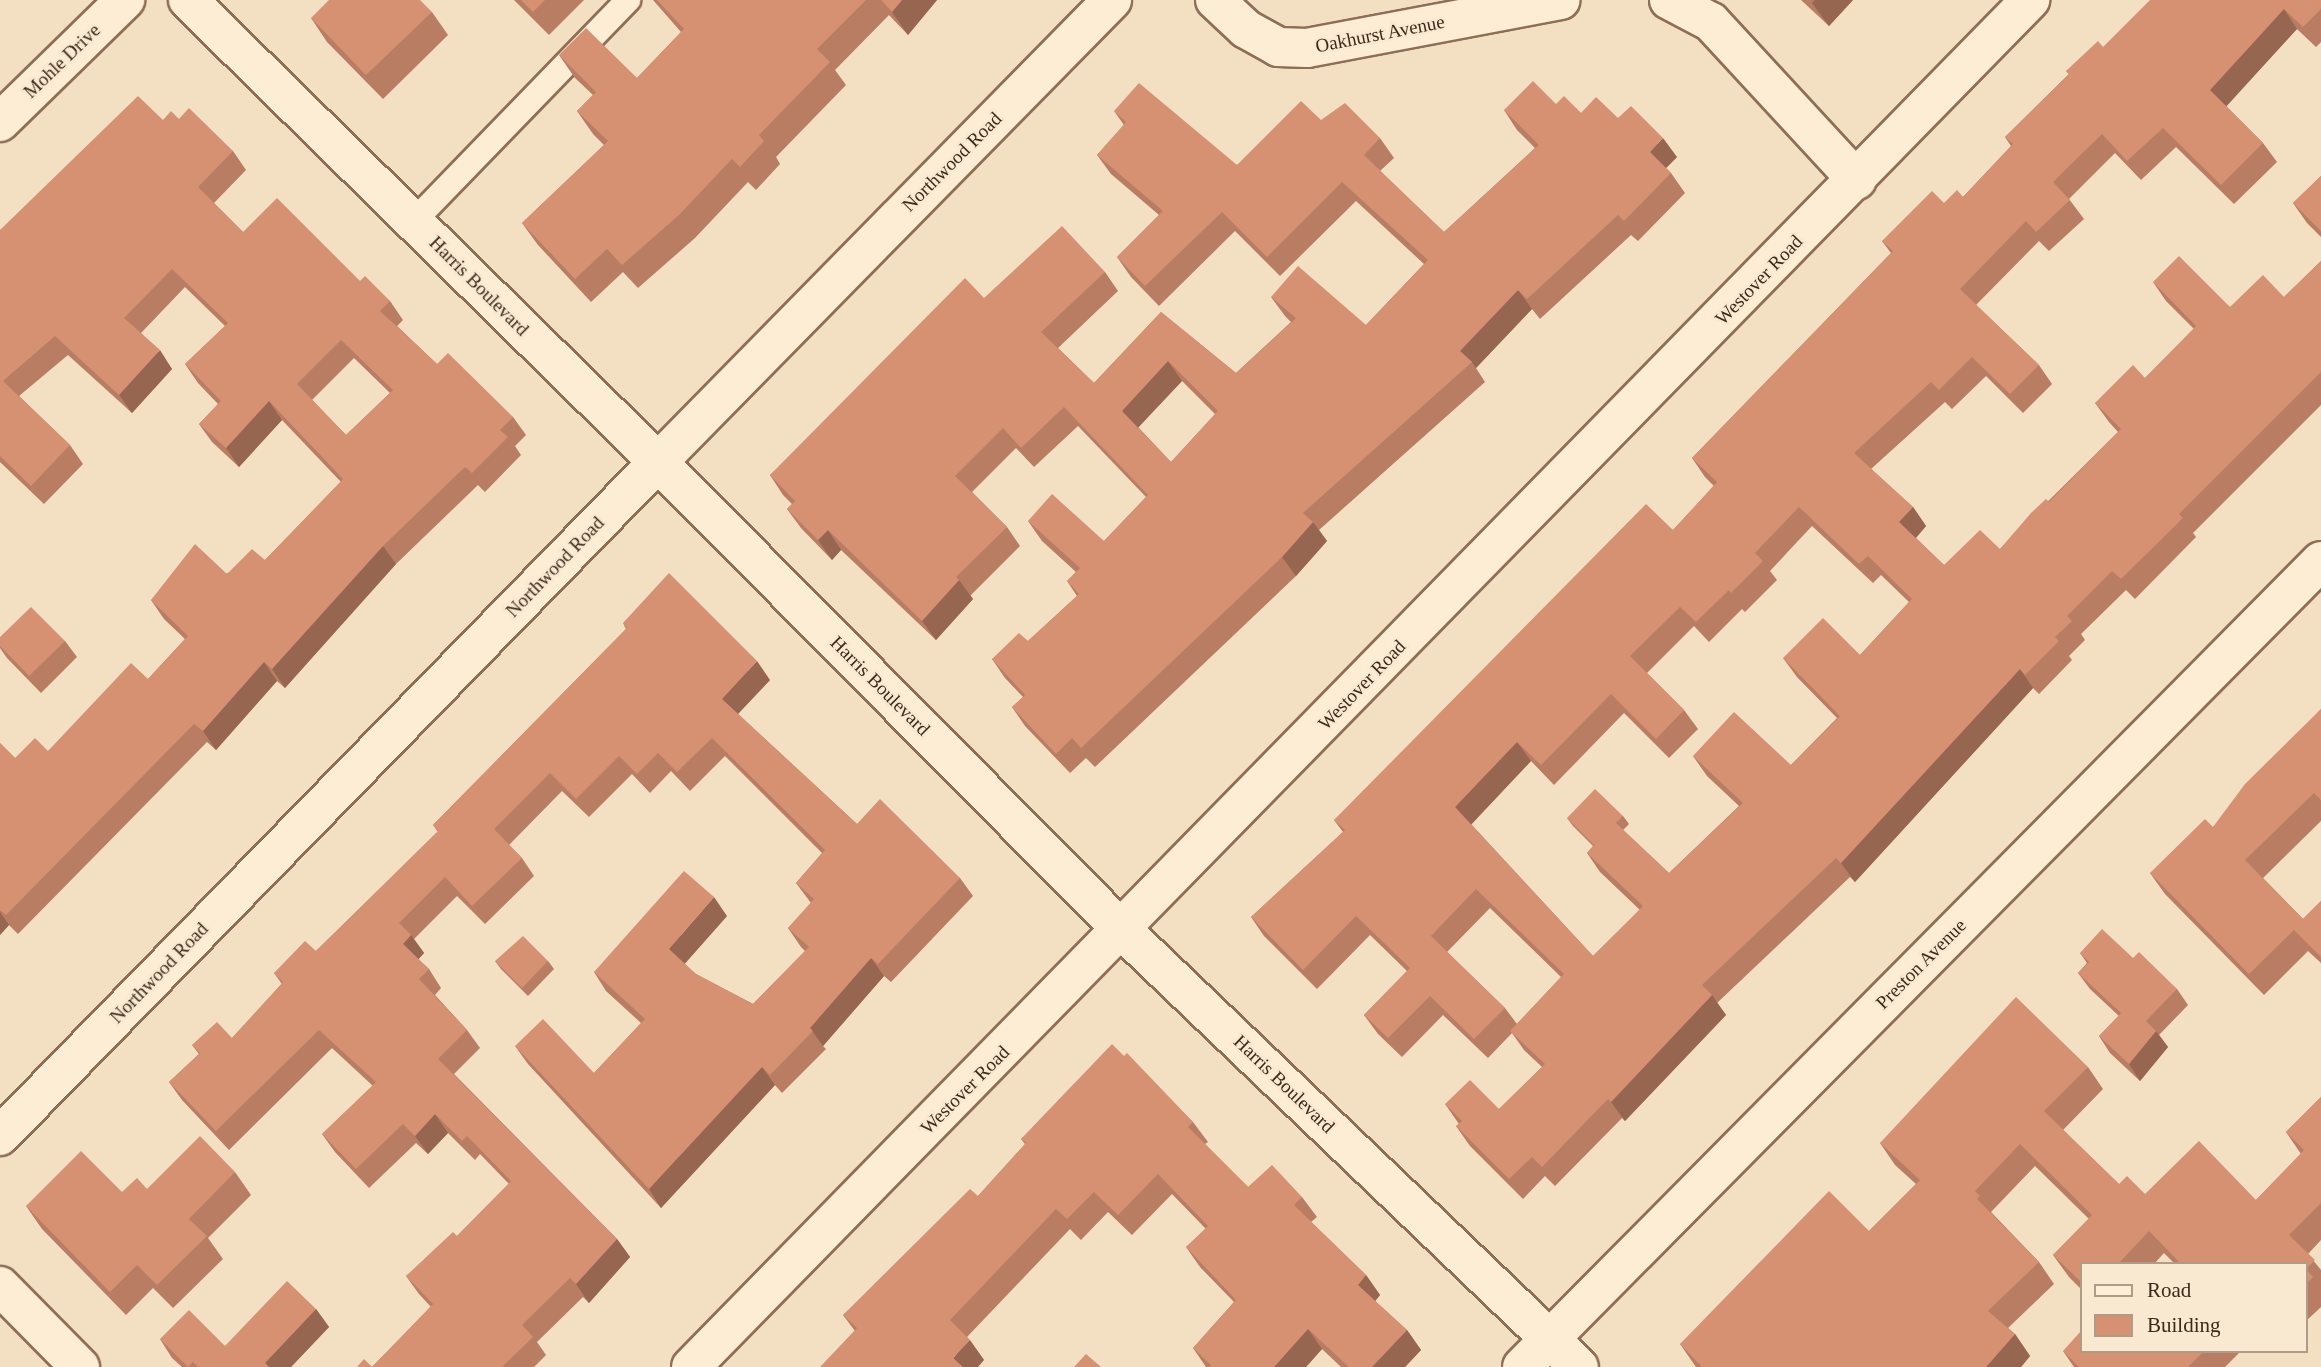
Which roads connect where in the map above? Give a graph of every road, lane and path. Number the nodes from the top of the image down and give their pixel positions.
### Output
1 (125, 0) edge
2 (188, 0) edge
3 (628, 0) edge
4 (1112, 0) edge
5 (1215, 0) edge
6 (1560, 0) edge
7 (1669, 0) edge
8 (2029, 0) edge
9 (0, 122) edge
10 (1857, 180) junction
11 (414, 221) junction
12 (658, 462) junction
13 (2321, 561) edge
14 (1122, 930) junction
15 (0, 1136) edge
16 (0, 1286) edge
17 (1550, 1338) junction
18 (80, 1367) edge
19 (691, 1367) edge
20 (1522, 1367) edge
21 (1579, 1367) edge

1 - 9 street, Mohle Drive
2 - 11 street, Harris Boulevard
3 - 11 lane
4 - 12 street, Northwood Road
5 - 6 street, Oakhurst Avenue
7 - 10 street
8 - 10 street, Westover Road
10 - 14 street, Westover Road
11 - 12 street, Harris Boulevard
12 - 14 street, Harris Boulevard
12 - 15 street, Northwood Road
13 - 17 street, Preston Avenue
14 - 17 street, Harris Boulevard
14 - 19 street, Westover Road
16 - 18 street
17 - 20 street, Preston Avenue
17 - 21 street, Harris Boulevard

